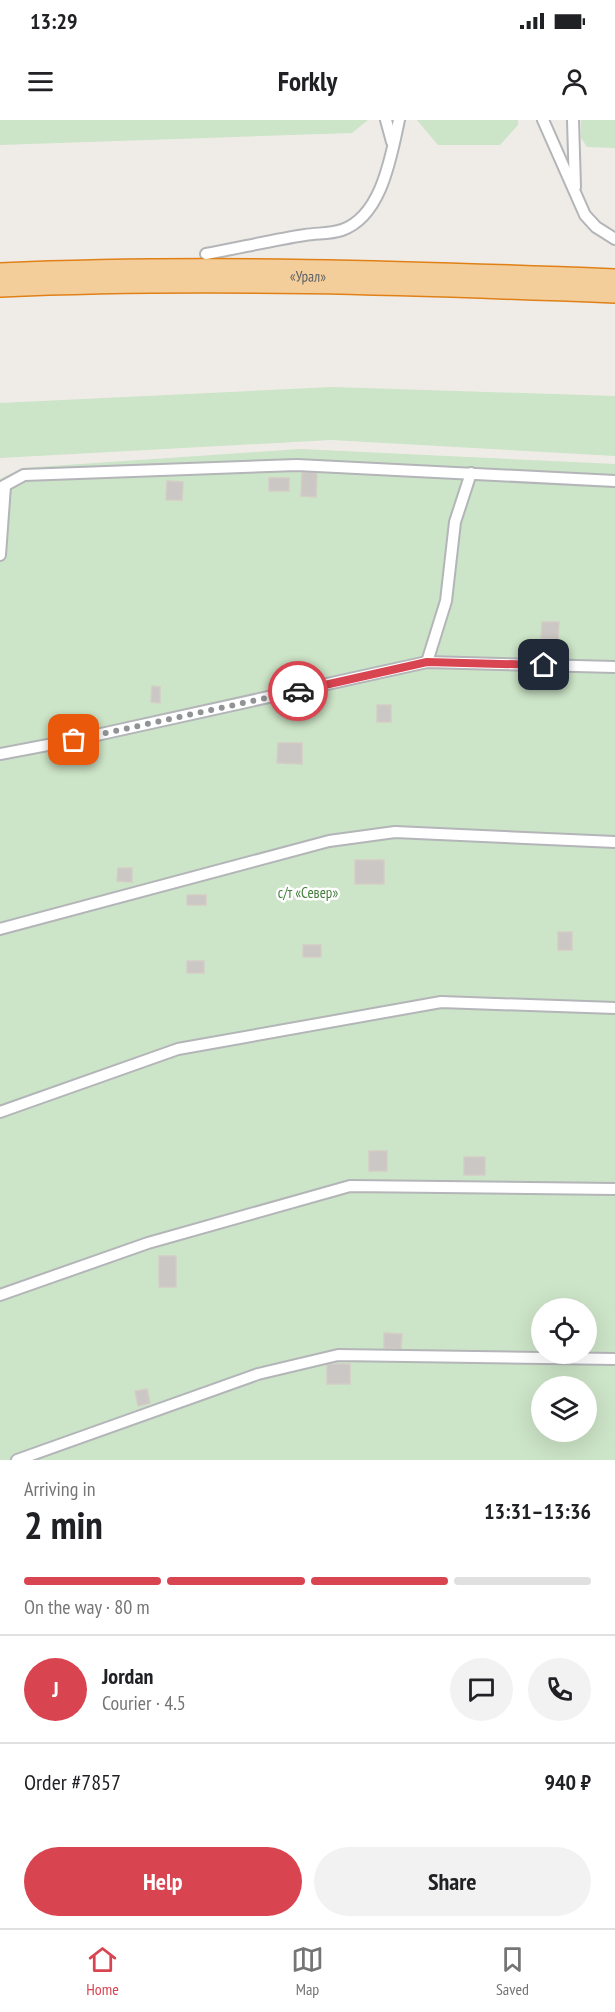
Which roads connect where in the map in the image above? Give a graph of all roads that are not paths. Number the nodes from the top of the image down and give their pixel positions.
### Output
1 (386, 120) edge
2 (399, 120) edge
3 (543, 120) edge
4 (573, 120) edge
5 (393, 145) junction
6 (575, 194) junction
7 (615, 239) edge
8 (206, 254) junction
9 (0, 258) edge
10 (615, 264) edge
11 (0, 280) edge
12 (615, 286) edge
13 (471, 474) junction
14 (615, 480) edge
15 (3, 487) edge
16 (0, 555) edge
17 (427, 662) junction
18 (615, 667) edge
19 (0, 754) edge
20 (615, 842) edge
21 (0, 929) edge
22 (615, 1008) edge
23 (0, 1112) edge
24 (615, 1189) edge
25 (0, 1295) edge
26 (615, 1359) edge
27 (18, 1460) edge

1 - 5 lane
2 - 5 lane
3 - 6 lane
4 - 6 lane
5 - 8 lane
6 - 7 lane
8 - 9 highway, «Урал»
8 - 10 highway, «Урал»
11 - 12 highway, «Урал»
13 - 14 lane
13 - 15 lane
13 - 17 lane
15 - 16 lane
17 - 18 lane
17 - 19 lane
20 - 21 lane
22 - 23 lane
24 - 25 lane
26 - 27 lane

